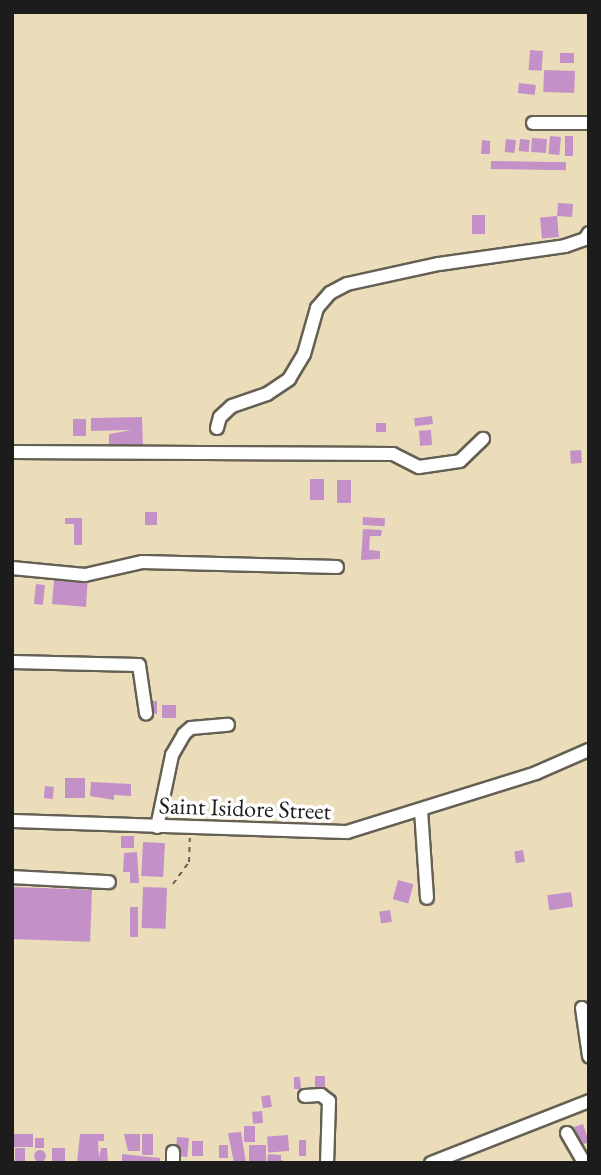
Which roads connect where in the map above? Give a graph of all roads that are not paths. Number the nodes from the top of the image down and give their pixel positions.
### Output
1 (533, 123) dead end
2 (589, 123) edge
3 (589, 233) edge
4 (217, 428) dead end
5 (483, 439) dead end
6 (12, 452) edge
7 (337, 566) dead end
8 (12, 568) edge
9 (12, 663) edge
10 (146, 713) dead end
11 (228, 725) dead end
12 (589, 750) edge
13 (421, 810) junction
14 (12, 821) edge
15 (157, 827) junction
16 (12, 877) edge
17 (109, 882) dead end
18 (428, 898) dead end
19 (582, 1009) dead end
20 (589, 1056) edge
21 (305, 1096) dead end
22 (589, 1101) edge
23 (567, 1133) dead end
24 (327, 1163) edge
25 (431, 1163) edge
26 (584, 1163) edge

1 - 2 street
3 - 4 street
5 - 6 street
7 - 8 street
9 - 10 street
11 - 15 street
12 - 13 street, Saint Isidore Street
13 - 15 street, Saint Isidore Street
13 - 18 street
14 - 15 street, Saint Isidore Street
16 - 17 street
19 - 20 street
21 - 24 street
22 - 25 street
23 - 26 street

